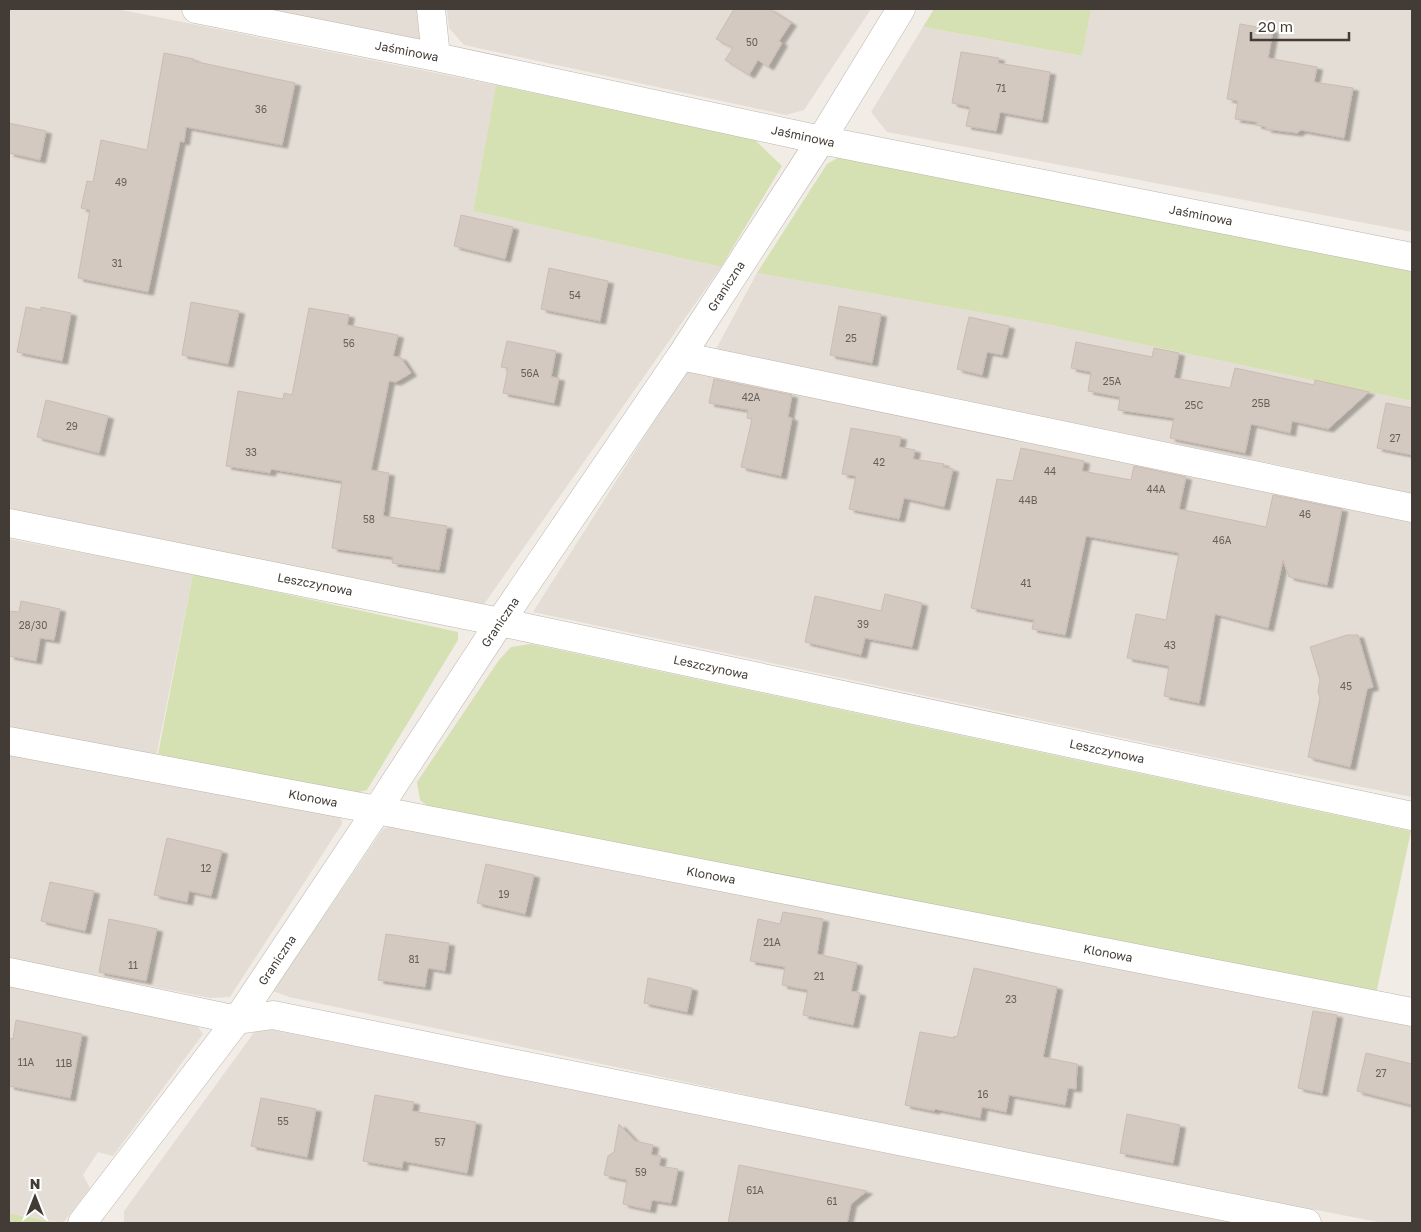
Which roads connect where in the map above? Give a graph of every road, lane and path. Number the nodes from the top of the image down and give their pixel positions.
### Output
1 (196, 9) edge
2 (431, 9) edge
3 (900, 9) edge
4 (436, 57) junction
5 (821, 140) junction
6 (1412, 257) edge
7 (681, 356) junction
8 (1412, 508) edge
9 (9, 523) edge
10 (500, 622) junction
11 (9, 741) edge
12 (377, 810) junction
13 (1412, 816) edge
14 (9, 972) edge
15 (1412, 1012) edge
16 (237, 1020) junction
17 (82, 1223) edge
18 (1307, 1223) edge

1 - 4 street, Jaśminowa
2 - 4 street
3 - 5 street, Graniczna
4 - 5 street, Jaśminowa
5 - 6 street, Jaśminowa
5 - 7 street, Graniczna
7 - 8 street
7 - 10 street, Graniczna
9 - 10 street, Leszczynowa
10 - 12 street, Graniczna
10 - 13 street, Leszczynowa
11 - 12 street, Klonowa
12 - 15 street, Klonowa
12 - 16 street, Graniczna
14 - 16 street
16 - 17 street, Graniczna
16 - 18 street

